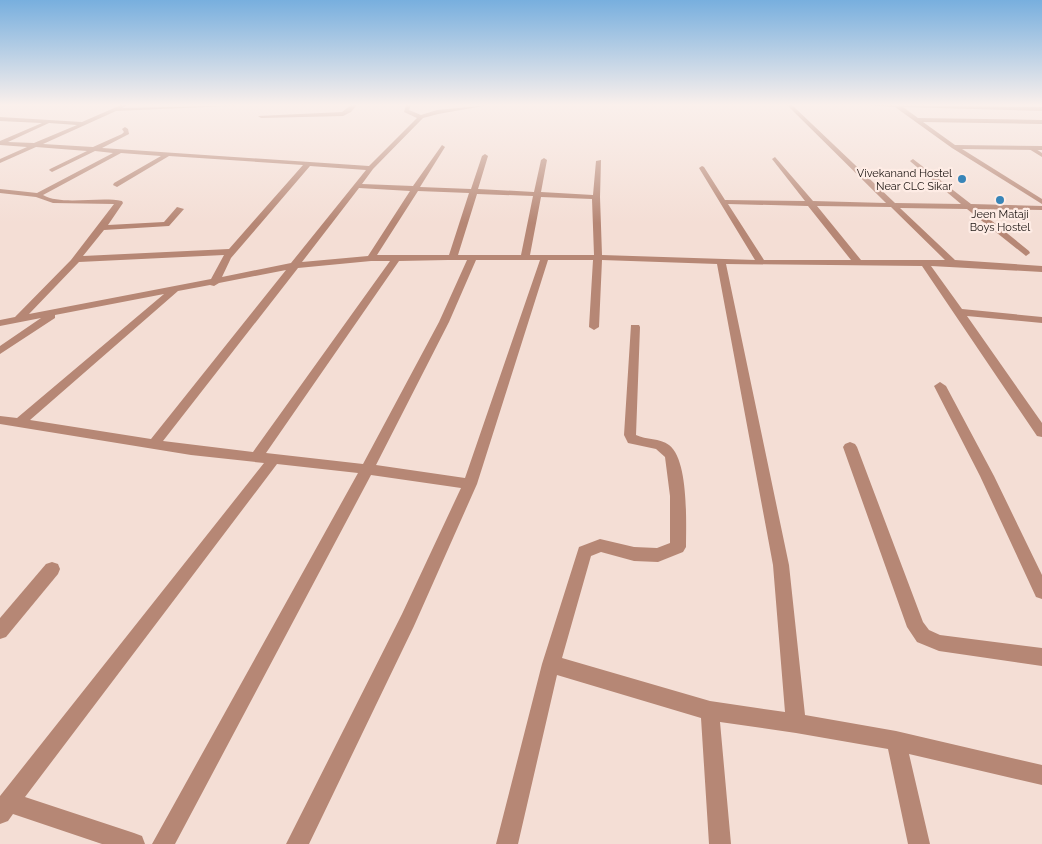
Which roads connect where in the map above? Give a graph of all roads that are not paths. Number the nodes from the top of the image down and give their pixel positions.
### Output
1 (15, 144) edge
2 (36, 144) edge
3 (105, 144) edge
4 (394, 144) edge
5 (829, 144) edge
6 (950, 144) edge
7 (32, 146) junction
8 (442, 147) dead end
9 (954, 147) junction
10 (1030, 148) junction
11 (1042, 148) edge
12 (94, 150) junction
13 (120, 152) junction
14 (1042, 155) edge
15 (167, 156) junction
16 (485, 156) dead end
17 (775, 159) dead end
18 (544, 160) dead end
19 (0, 161) edge
20 (599, 161) dead end
21 (913, 162) dead end
22 (308, 164) junction
23 (371, 168) junction
24 (702, 168) dead end
25 (52, 170) dead end
26 (117, 185) dead end
27 (358, 186) junction
28 (414, 189) junction
29 (0, 191) edge
30 (474, 192) junction
31 (38, 195) junction
32 (538, 195) junction
33 (596, 197) junction
34 (724, 202) junction
35 (1042, 202) edge
36 (810, 203) junction
37 (890, 205) junction
38 (971, 206) junction
39 (180, 208) dead end
40 (1042, 208) edge
41 (102, 228) junction
42 (231, 252) junction
43 (1026, 253) dead end
44 (473, 256) junction
45 (545, 257) junction
46 (371, 258) junction
47 (396, 258) junction
48 (452, 258) junction
49 (525, 258) junction
50 (598, 258) junction
51 (77, 259) junction
52 (721, 262) junction
53 (761, 263) junction
54 (858, 263) junction
55 (925, 263) junction
56 (953, 263) junction
57 (296, 265) junction
58 (1042, 269) edge
59 (214, 283) junction
60 (173, 290) junction
61 (57, 311) junction
62 (957, 312) junction
63 (18, 320) junction
64 (1042, 320) edge
65 (0, 323) edge
66 (635, 327) dead end
67 (594, 328) dead end
68 (0, 351) edge
69 (940, 386) dead end
70 (0, 420) edge
71 (19, 423) junction
72 (1042, 433) edge
73 (154, 444) junction
74 (850, 448) dead end
75 (256, 457) junction
76 (274, 459) junction
77 (367, 469) junction
78 (470, 484) junction
79 (52, 569) dead end
80 (1042, 592) edge
81 (0, 631) edge
82 (1042, 657) edge
83 (551, 664) junction
84 (710, 712) junction
85 (796, 724) junction
86 (896, 741) junction
87 (1042, 775) edge
88 (4, 808) edge
89 (134, 844) edge
90 (163, 844) edge
91 (297, 844) edge
92 (507, 844) edge
93 (720, 844) edge
94 (920, 844) edge

1 - 7 street
2 - 7 street
3 - 12 street
4 - 23 street
5 - 37 street
6 - 9 street
7 - 12 street
7 - 19 street
8 - 28 street
9 - 10 street
9 - 35 street
10 - 11 street
10 - 14 lane
12 - 13 street
12 - 25 street
13 - 15 street
13 - 31 street
15 - 22 street
15 - 26 street
16 - 30 street
17 - 36 street
18 - 32 street
20 - 33 street
21 - 38 street
22 - 23 street
22 - 42 street
23 - 27 street
24 - 34 street
27 - 28 street
27 - 57 street
28 - 30 street
28 - 46 street
29 - 31 street
30 - 32 street
30 - 48 street
31 - 41 street
32 - 33 street
32 - 49 street
33 - 50 street
34 - 36 street
34 - 53 street
36 - 37 street
36 - 54 street
37 - 38 street
37 - 56 street
38 - 40 street
38 - 43 street
39 - 41 street
41 - 51 street
42 - 51 street
42 - 59 street
44 - 48 street
44 - 49 street
44 - 77 street
45 - 49 street
45 - 50 street
45 - 78 street
46 - 47 street
46 - 57 street
47 - 48 street
47 - 75 street
50 - 52 street
50 - 67 street
51 - 63 street
52 - 53 street
52 - 85 street
53 - 54 street
54 - 55 street
55 - 56 street
55 - 62 street
56 - 58 street
57 - 59 street
57 - 73 street
59 - 60 street
60 - 61 street
60 - 71 street
61 - 63 street
61 - 68 street
62 - 64 street
62 - 72 street
63 - 65 street
66 - 83 street
69 - 80 street
70 - 71 street
71 - 73 street
73 - 75 street
74 - 82 street
75 - 76 street
76 - 77 street
76 - 88 street
77 - 78 street
77 - 90 street
78 - 91 street
79 - 81 street
83 - 84 street
83 - 92 street
84 - 85 street
84 - 93 street
85 - 86 street
86 - 87 street
86 - 94 street
88 - 89 street

